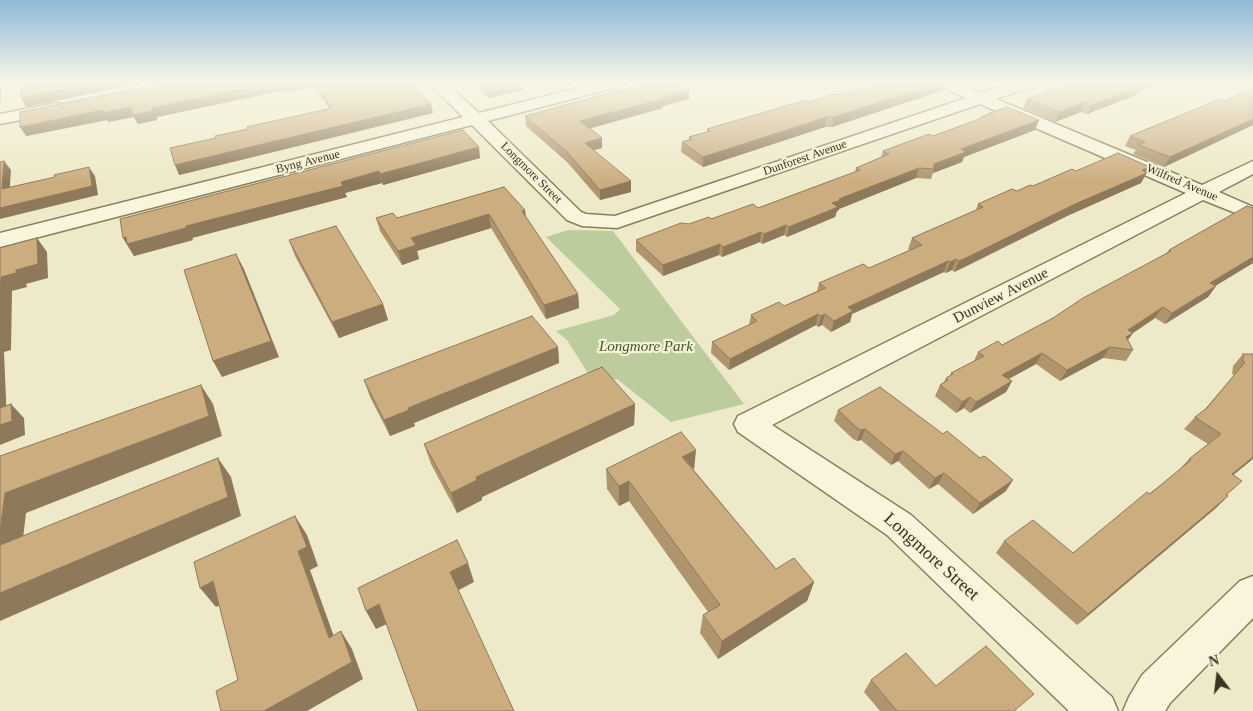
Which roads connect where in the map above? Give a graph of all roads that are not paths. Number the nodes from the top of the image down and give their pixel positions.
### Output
1 (14, 116) edge
2 (483, 116) edge
3 (929, 116) edge
4 (1021, 116) edge
5 (476, 118) junction
6 (0, 119) edge
7 (1253, 167) edge
8 (1205, 193) junction
9 (1253, 214) edge
10 (582, 220) joint
11 (0, 240) edge
12 (748, 424) joint
13 (1253, 593) edge
14 (1098, 711) edge
15 (1143, 711) edge

1 - 6 street
2 - 5 street, Byng Avenue
3 - 10 street, Dunforest Avenue
4 - 8 street, Wilfred Avenue
5 - 10 street, Longmore Street
5 - 11 street, Byng Avenue
7 - 8 street, Dunview Avenue
8 - 9 street, Wilfred Avenue
8 - 12 street, Dunview Avenue
12 - 14 street, Longmore Street
13 - 15 street

